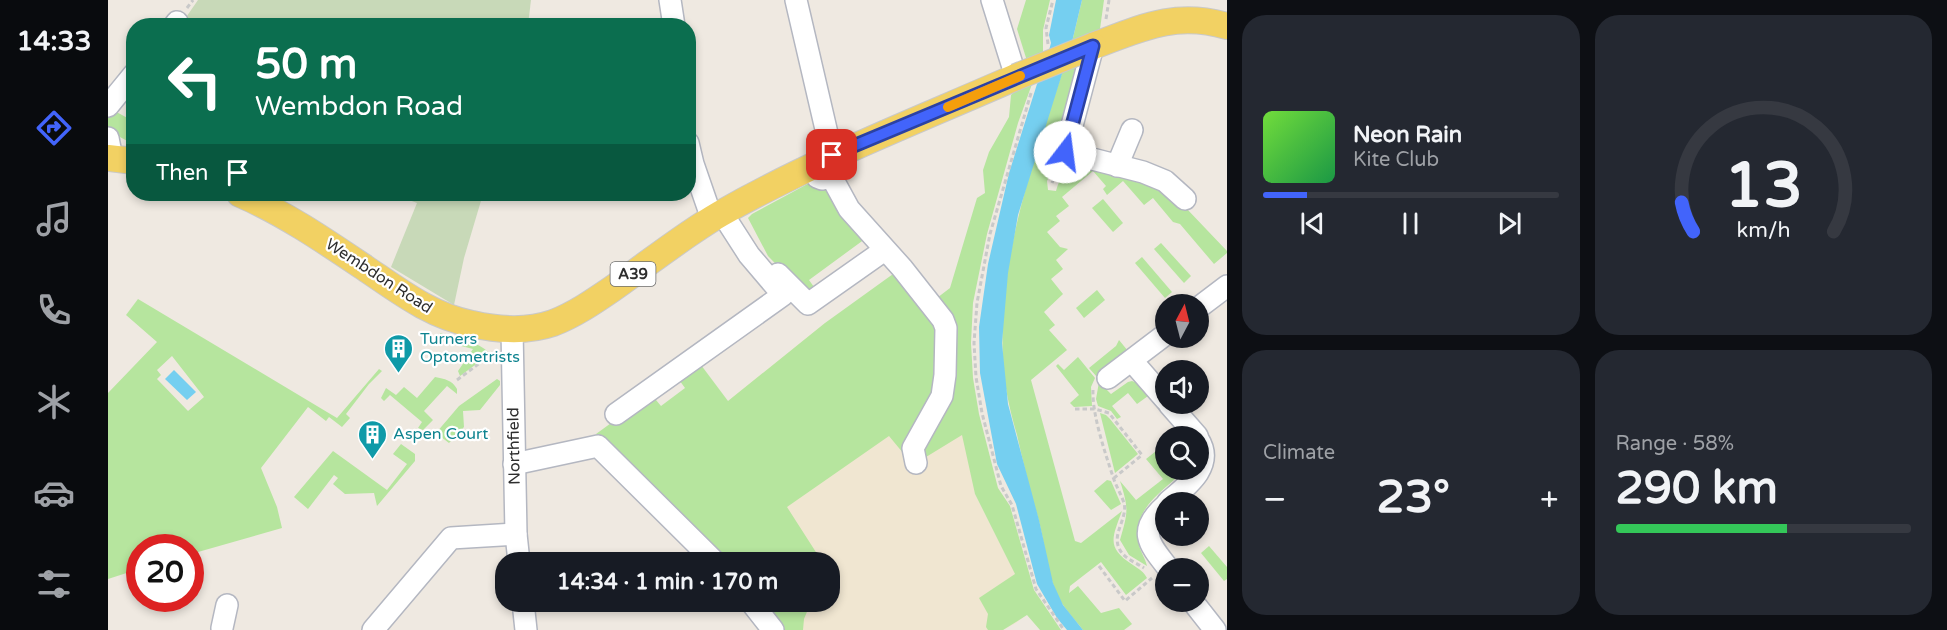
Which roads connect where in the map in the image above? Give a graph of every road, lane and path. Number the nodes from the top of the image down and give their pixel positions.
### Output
1 (670, 0) edge
2 (796, 0) edge
3 (992, 0) edge
4 (1053, 0) edge
5 (673, 18) edge
6 (1227, 26) edge
7 (1093, 46) junction
8 (1047, 49) dead end
9 (1025, 81) junction
10 (126, 84) edge
11 (108, 106) edge
12 (1132, 130) dead end
13 (822, 161) junction
14 (1117, 166) junction
15 (696, 169) edge
16 (1185, 199) dead end
17 (253, 201) edge
18 (723, 213) junction
19 (879, 254) dead end
20 (1227, 286) edge
21 (1209, 300) edge
22 (512, 330) junction
23 (1155, 343) edge
24 (1132, 361) junction
25 (513, 362) junction
26 (1108, 378) joint
27 (457, 380) dead end
28 (1155, 387) edge
29 (1076, 409) dead end
30 (1095, 409) junction
31 (616, 414) dead end
32 (1178, 414) edge
33 (1188, 426) edge
34 (916, 463) dead end
35 (514, 464) junction
36 (1113, 478) junction
37 (1193, 480) edge
38 (1180, 492) edge
39 (1155, 514) edge
40 (516, 534) junction
41 (518, 552) edge
42 (705, 552) edge
43 (1160, 558) edge
44 (1099, 566) dead end
45 (227, 605) dead end
46 (524, 612) edge
47 (759, 612) edge
48 (1201, 612) edge
49 (220, 629) edge
50 (373, 630) edge
51 (526, 630) edge
52 (773, 630) edge
53 (1064, 630) edge
54 (1215, 630) edge

1 - 5 street
2 - 13 street
3 - 9 street
4 - 8 path
6 - 7 main road, Wembdon Road / A39
7 - 9 main road, Wembdon Road / A39, bridge
7 - 14 street
9 - 13 main road, Wembdon Road / A39
9 - 53 path
10 - 11 street
12 - 14 street
13 - 18 main road, Wembdon Road / A39
13 - 34 street
14 - 16 street
15 - 18 street
17 - 22 main road, Wembdon Road / A39
18 - 19 street
18 - 22 main road, Wembdon Road / A39
18 - 31 street
20 - 21 street
22 - 25 street, Northfield
23 - 24 street
24 - 26 street
24 - 28 street
25 - 27 path
25 - 35 street, Northfield
26 - 30 path
29 - 30 path
30 - 36 path
30 - 36 path
32 - 33 street
35 - 40 street, Northfield
35 - 42 street
36 - 44 path
37 - 38 street
39 - 43 street
40 - 41 street, Northfield
40 - 50 street
45 - 49 street
46 - 51 street
47 - 52 street
48 - 54 street

